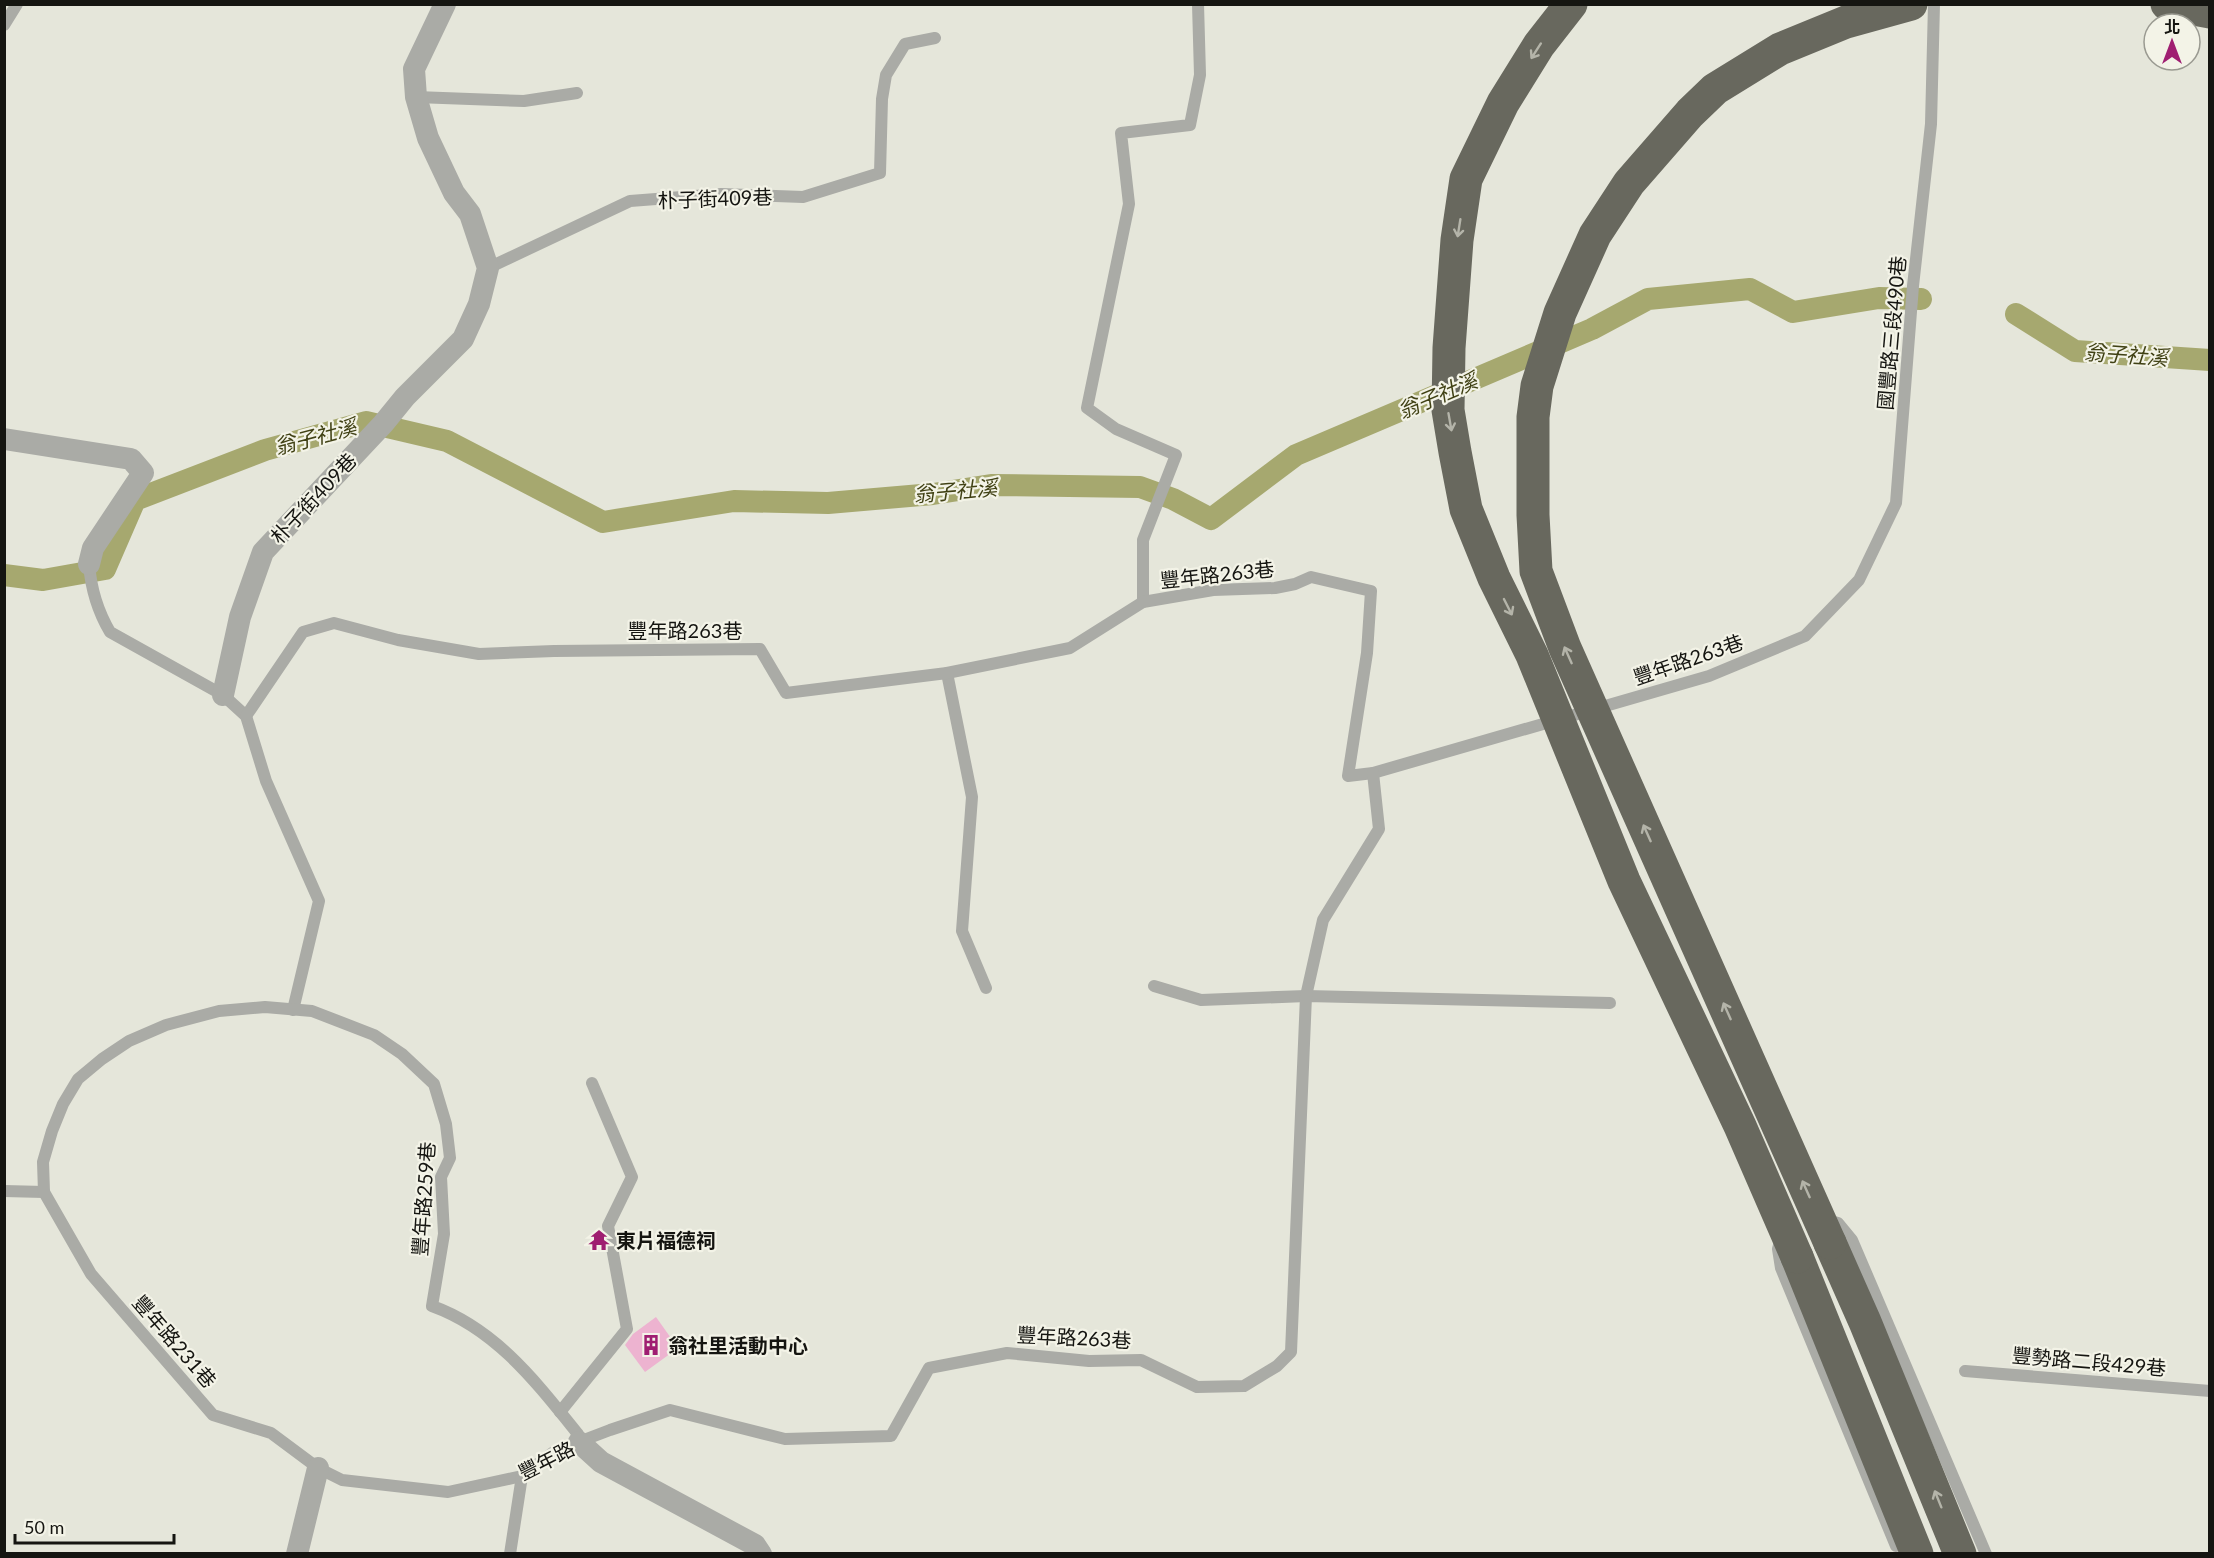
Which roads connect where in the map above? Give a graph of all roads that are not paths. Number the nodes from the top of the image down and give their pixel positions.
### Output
1 (17, 4) edge
2 (445, 4) edge
3 (1198, 4) edge
4 (1571, 4) edge
5 (1911, 4) edge
6 (1934, 4) edge
7 (2167, 4) edge
8 (2210, 12) edge
9 (4, 26) edge
10 (934, 39) dead end
11 (577, 93) dead end
12 (416, 97) junction
13 (488, 267) junction
14 (4, 439) edge
15 (90, 573) joint
16 (1143, 602) junction
17 (1805, 636) joint
18 (947, 673) junction
19 (223, 695) junction
20 (246, 716) junction
21 (1373, 773) junction
22 (1154, 986) dead end
23 (986, 988) dead end
24 (1306, 996) junction
25 (1610, 1003) dead end
26 (293, 1010) junction
27 (592, 1083) dead end
28 (4, 1191) edge
29 (44, 1192) junction
30 (1798, 1235) junction
31 (1965, 1371) dead end
32 (2210, 1391) edge
33 (560, 1412) junction
34 (579, 1442) junction
35 (318, 1468) junction
36 (522, 1476) junction
37 (297, 1554) edge
38 (510, 1554) edge
39 (761, 1554) edge
40 (1899, 1554) edge
41 (1917, 1554) edge
42 (1960, 1554) edge
43 (1986, 1554) edge

1 - 9 lane
2 - 12 street
3 - 16 lane
4 -> 30 highway, bridge
42 -> 5 highway, bridge
6 - 17 lane, 國豐路三段490巷
7 - 8 highway
10 - 13 lane, 朴子街409巷
11 - 12 lane
12 - 13 street
13 - 19 street, 朴子街409巷
14 - 15 street
15 - 19 lane
16 - 18 lane, 豐年路263巷
16 - 21 lane, 豐年路263巷
17 - 21 lane, 豐年路263巷
18 - 20 lane, 豐年路263巷
18 - 23 lane
19 - 20 lane
20 - 26 lane
21 - 24 lane, 豐年路263巷
22 - 24 lane
24 - 25 lane
24 - 34 lane, 豐年路263巷
26 - 29 lane, 豐年路259巷
26 - 33 lane, 豐年路259巷
27 - 33 lane
28 - 29 lane
29 - 35 lane, 豐年路231巷
30 - 40 lane
30 - 41 highway
30 - 43 lane
31 - 32 lane, 豐勢路二段429巷
33 - 34 lane, 豐年路259巷
34 - 36 lane, 豐年路
34 - 39 street, 豐年路
35 - 36 lane, 豐年路
35 - 37 street
36 - 38 lane

